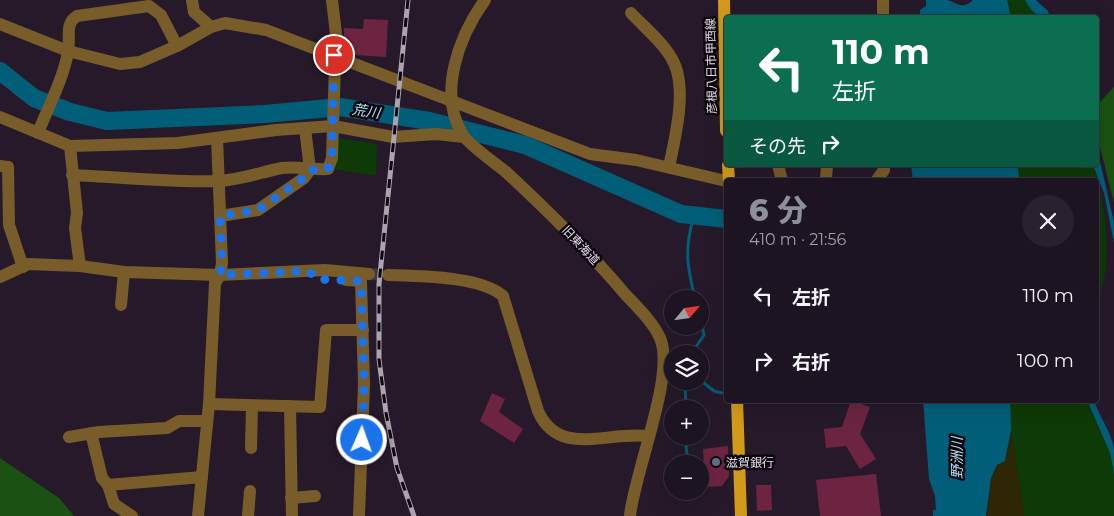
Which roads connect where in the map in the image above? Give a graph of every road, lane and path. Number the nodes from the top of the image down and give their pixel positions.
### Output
1 (192, 0) edge
2 (332, 0) edge
3 (485, 0) edge
4 (724, 0) edge
5 (883, 0) edge
6 (140, 3) edge
7 (631, 13) dead end
8 (724, 15) edge
9 (883, 15) edge
10 (0, 24) edge
11 (211, 27) junction
12 (177, 46) junction
13 (68, 51) junction
14 (334, 55) junction
15 (452, 104) junction
16 (0, 117) edge
17 (332, 123) junction
18 (305, 128) junction
19 (38, 133) junction
20 (464, 137) junction
21 (217, 138) junction
22 (70, 146) junction
23 (0, 166) edge
24 (669, 167) junction
25 (884, 167) edge
26 (310, 170) junction
27 (72, 175) junction
28 (878, 178) edge
29 (724, 180) edge
30 (219, 181) junction
31 (220, 216) junction
32 (5, 224) edge
33 (80, 266) junction
34 (23, 267) junction
35 (309, 271) junction
36 (124, 272) junction
37 (369, 274) tunnel mouth
38 (220, 275) junction
39 (388, 275) tunnel mouth
40 (0, 277) edge
41 (121, 305) dead end
42 (363, 330) junction
43 (737, 403) edge
44 (209, 404) junction
45 (252, 406) junction
46 (290, 406) junction
47 (207, 420) junction
48 (91, 433) junction
49 (648, 436) junction
50 (69, 437) dead end
51 (252, 448) dead end
52 (202, 477) junction
53 (108, 485) junction
54 (250, 490) dead end
55 (315, 496) dead end
56 (291, 498) junction
57 (132, 516) edge
58 (198, 516) edge
59 (248, 516) edge
60 (292, 516) edge
61 (359, 516) edge
62 (630, 516) edge
63 (741, 516) edge

1 - 11 street
2 - 14 street
3 - 15 street
4 - 8 main road, 彦根八日市甲西線
5 - 9 street
6 - 12 street
6 - 13 street
7 - 24 street
10 - 13 street
11 - 12 street
11 - 14 street
12 - 13 street
13 - 19 street
14 - 15 street
14 - 17 street
15 - 20 street
15 - 24 street
16 - 19 street
17 - 18 street
17 - 20 street
17 - 26 street
18 - 21 street
18 - 26 street
19 - 22 street
20 - 49 street, 旧東海道
21 - 22 street
21 - 30 street
22 - 27 street
23 - 32 street
24 - 29 street
25 - 28 street
26 - 30 street
26 - 31 street
27 - 30 street
27 - 33 street
30 - 31 street
31 - 38 street
32 - 34 street
33 - 34 street
33 - 36 street
34 - 40 street
35 - 37 street
35 - 38 street
35 - 42 street
36 - 38 street
36 - 41 street
38 - 44 street
39 - 49 street
42 - 46 street
42 - 61 street
43 - 63 main road
44 - 45 street
44 - 47 street
45 - 46 street
45 - 51 street
46 - 56 street
47 - 48 street
47 - 52 street
48 - 50 street
48 - 53 street
49 - 62 street, 旧東海道
52 - 53 street
52 - 58 street
53 - 57 street
54 - 59 street
55 - 56 street
56 - 60 street

